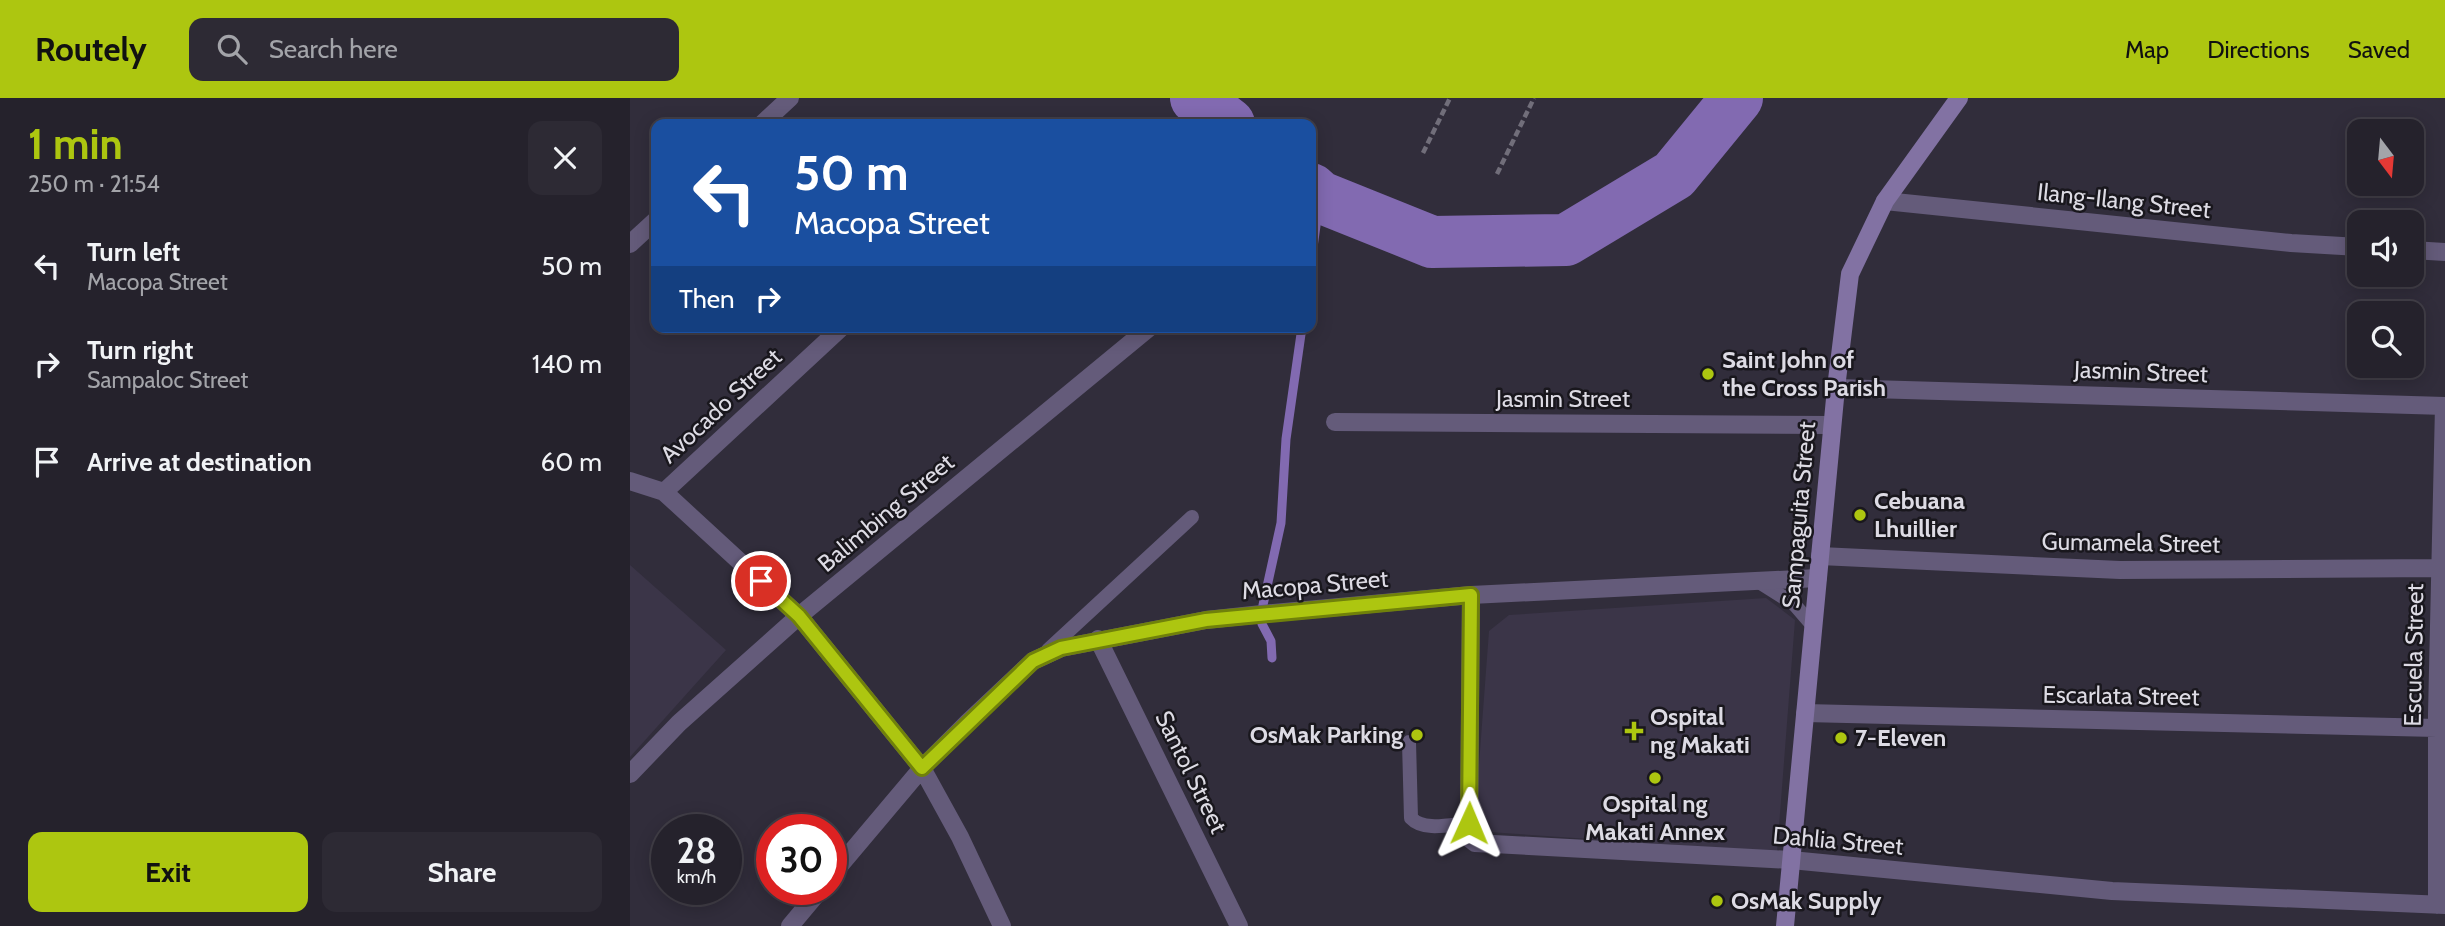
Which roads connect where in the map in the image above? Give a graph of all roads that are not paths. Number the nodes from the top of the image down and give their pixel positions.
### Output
1 (790, 98) edge
2 (1959, 98) edge
3 (767, 119) edge
4 (1885, 201) junction
5 (651, 225) edge
6 (630, 244) edge
7 (2347, 246) edge
8 (2424, 250) edge
9 (2445, 251) edge
10 (836, 333) edge
11 (1143, 333) edge
12 (1836, 388) junction
13 (2445, 406) edge
14 (1335, 422) dead end
15 (1832, 425) junction
16 (630, 481) edge
17 (664, 492) junction
18 (1192, 517) dead end
19 (1820, 556) junction
20 (2441, 568) junction
21 (1818, 578) junction
22 (1755, 580) junction
23 (1471, 595) junction
24 (799, 616) junction
25 (1813, 626) junction
26 (1098, 639) junction
27 (1045, 654) junction
28 (1805, 713) junction
29 (2437, 728) junction
30 (1409, 741) dead end
31 (922, 768) junction
32 (630, 774) edge
33 (1469, 823) junction
34 (847, 857) edge
35 (1791, 860) junction
36 (808, 905) edge
37 (2441, 905) edge
38 (790, 926) edge
39 (1002, 926) edge
40 (1239, 926) edge
41 (1785, 926) edge

1 - 3 street
2 - 4 street, Sampaguita Street
4 - 7 street, Ilang-Ilang Street
4 - 12 street, Sampaguita Street
5 - 6 street
8 - 9 street
10 - 17 street, Avocado Street
11 - 24 street, Balimbing Street
12 - 13 street, Jasmin Street
12 - 15 street, Sampaguita Street
13 - 20 street, Escuela Street
14 - 15 street, Jasmin Street
15 - 19 street, Sampaguita Street
16 - 17 street
17 - 24 street
18 - 27 lane
19 - 20 street, Gumamela Street
19 - 21 street, Sampaguita Street
20 - 29 street, Escuela Street
21 - 22 street, Macopa Street
21 - 25 street, Sampaguita Street
22 - 23 street, Macopa Street
22 - 25 lane
23 - 26 street, Macopa Street
23 - 33 street
24 - 31 street
24 - 32 street, Balimbing Street
25 - 28 street, Sampaguita Street
26 - 27 street, Macopa Street
26 - 40 street, Santol Street
27 - 31 street, Macopa Street
28 - 29 street, Escarlata Street
28 - 35 street, Sampaguita Street
29 - 37 street, Escuela Street
30 - 33 lane
31 - 34 street, Macopa Street
31 - 39 street
33 - 35 street, Dahlia Street
35 - 37 street, Dahlia Street
35 - 41 street, Sampaguita Street
36 - 38 street

